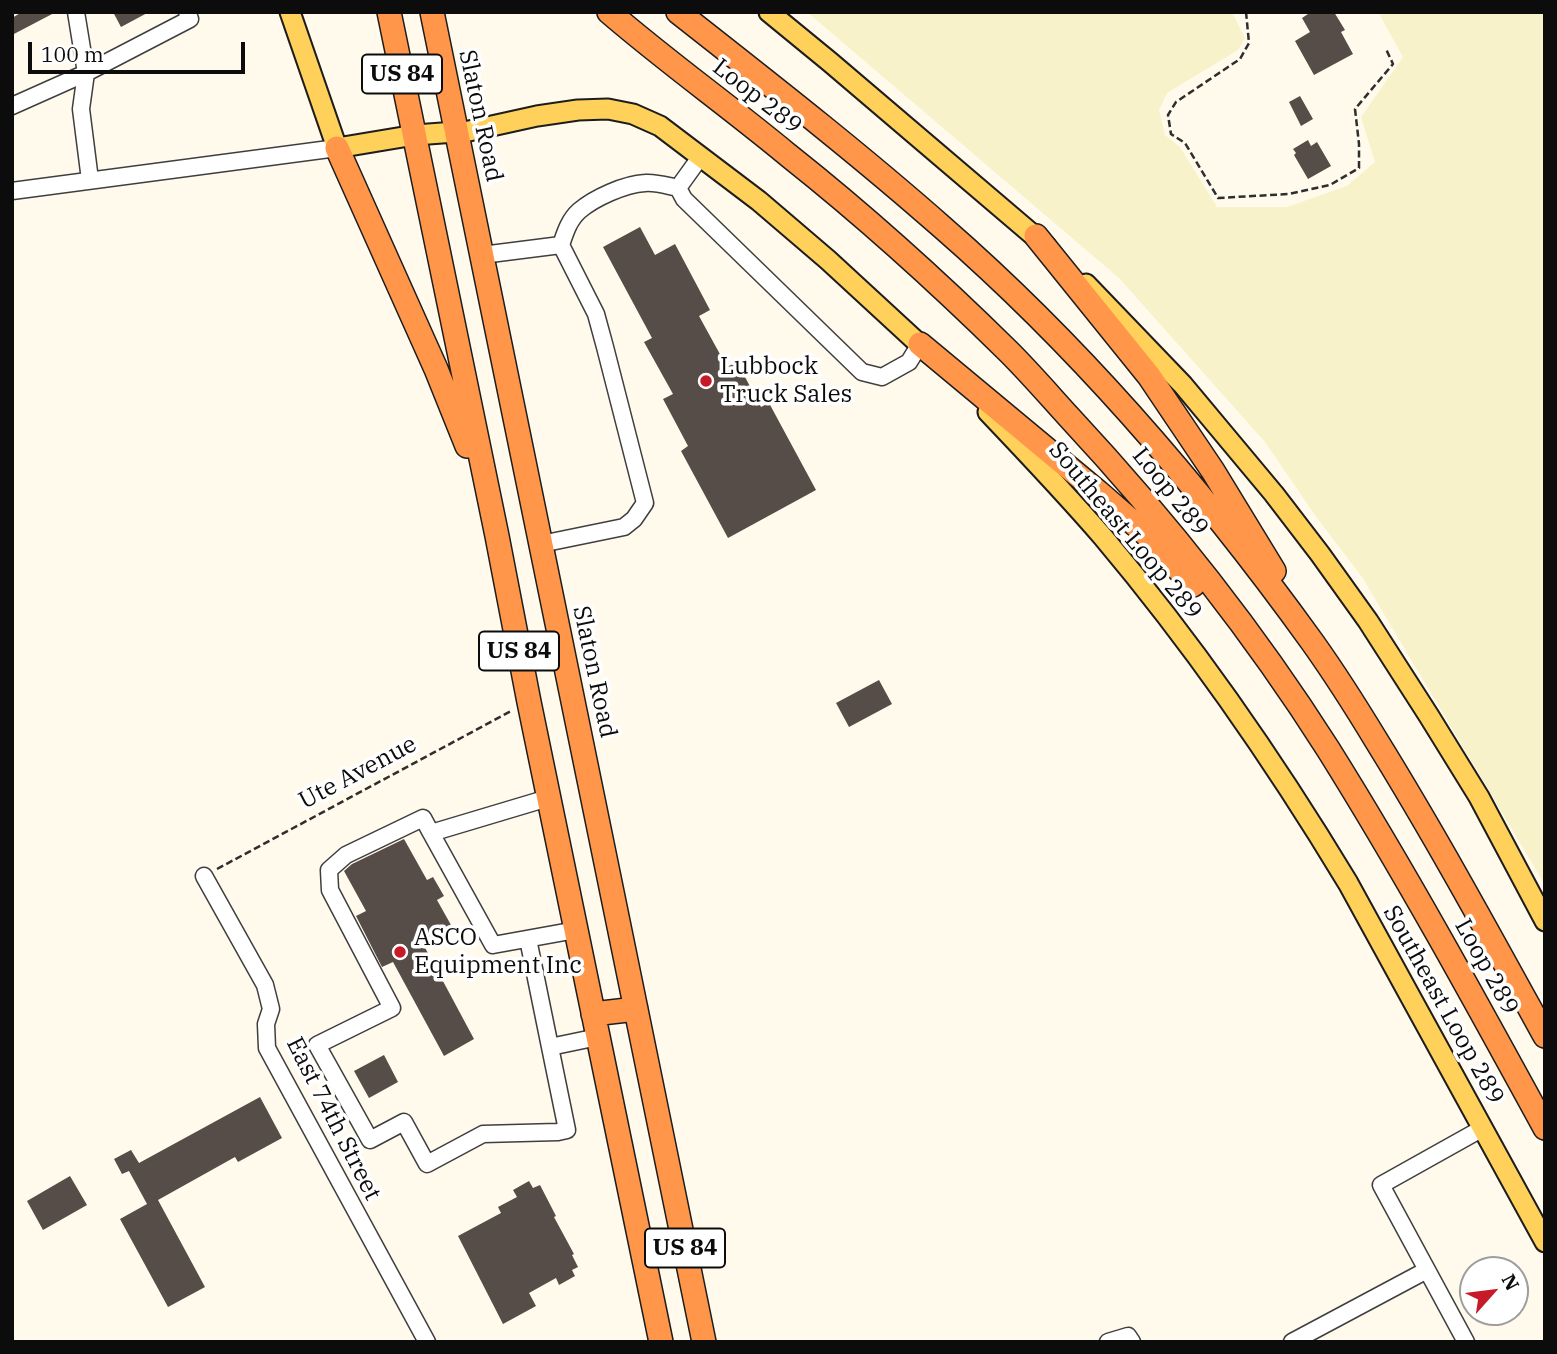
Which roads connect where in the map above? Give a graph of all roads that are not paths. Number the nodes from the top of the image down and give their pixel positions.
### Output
1 (76, 12) edge
2 (290, 12) edge
3 (389, 12) edge
4 (432, 12) edge
5 (609, 12) edge
6 (678, 12) edge
7 (769, 12) edge
8 (193, 14) edge
9 (86, 73) junction
10 (12, 106) edge
11 (457, 131) junction
12 (415, 135) junction
13 (337, 148) junction
14 (701, 156) junction
15 (90, 180) junction
16 (678, 188) junction
17 (12, 191) edge
18 (1036, 236) junction
19 (561, 245) junction
20 (482, 255) junction
21 (920, 344) junction
22 (497, 536) junction
23 (541, 544) junction
24 (1342, 685) junction
25 (548, 798) junction
26 (431, 833) junction
27 (204, 876) road end
28 (1416, 898) junction
29 (1545, 921) edge
30 (576, 930) junction
31 (528, 939) junction
32 (636, 1009) junction
33 (596, 1025) junction
34 (1545, 1036) edge
35 (550, 1046) junction
36 (1483, 1128) junction
37 (1545, 1128) edge
38 (1545, 1242) edge
39 (1427, 1270) junction
40 (422, 1340) edge
41 (661, 1342) edge
42 (704, 1342) edge
43 (1108, 1342) edge
44 (1132, 1342) edge
45 (1292, 1342) edge
46 (1465, 1342) edge

1 - 9 street
2 - 13 main road
3 - 12 highway, US 84
4 - 11 highway, Slaton Road / US 84
5 - 28 highway, Loop 289
6 - 24 highway, Loop 289
7 - 18 main road
8 - 9 street
9 - 10 street
9 - 15 street
11 - 12 main road, Southeast Loop 289
11 - 14 main road, Southeast Loop 289
11 - 20 highway, Slaton Road / US 84
12 - 13 main road, Southeast Loop 289
12 - 22 highway, US 84
13 - 15 street
13 - 22 highway
14 - 16 street
14 - 21 main road, Southeast Loop 289
15 - 17 street
16 - 19 street
16 - 21 street
18 - 24 highway
18 - 29 main road
19 - 20 street
19 - 23 street
20 - 23 highway, Slaton Road / US 84
21 - 28 highway
21 - 36 main road, Southeast Loop 289
22 - 25 highway, US 84
23 - 32 highway, Slaton Road / US 84
24 - 34 highway, Loop 289
25 - 26 street
25 - 30 highway, US 84
26 - 31 street
26 - 35 street
27 - 40 street, East 74th Street
28 - 37 highway, Loop 289
30 - 31 street
30 - 33 highway, US 84
31 - 35 street
32 - 33 highway
32 - 42 highway, Slaton Road / US 84
33 - 35 street
33 - 41 highway, US 84
36 - 38 main road, Southeast Loop 289
36 - 39 street
39 - 45 street
39 - 46 street
43 - 44 street

